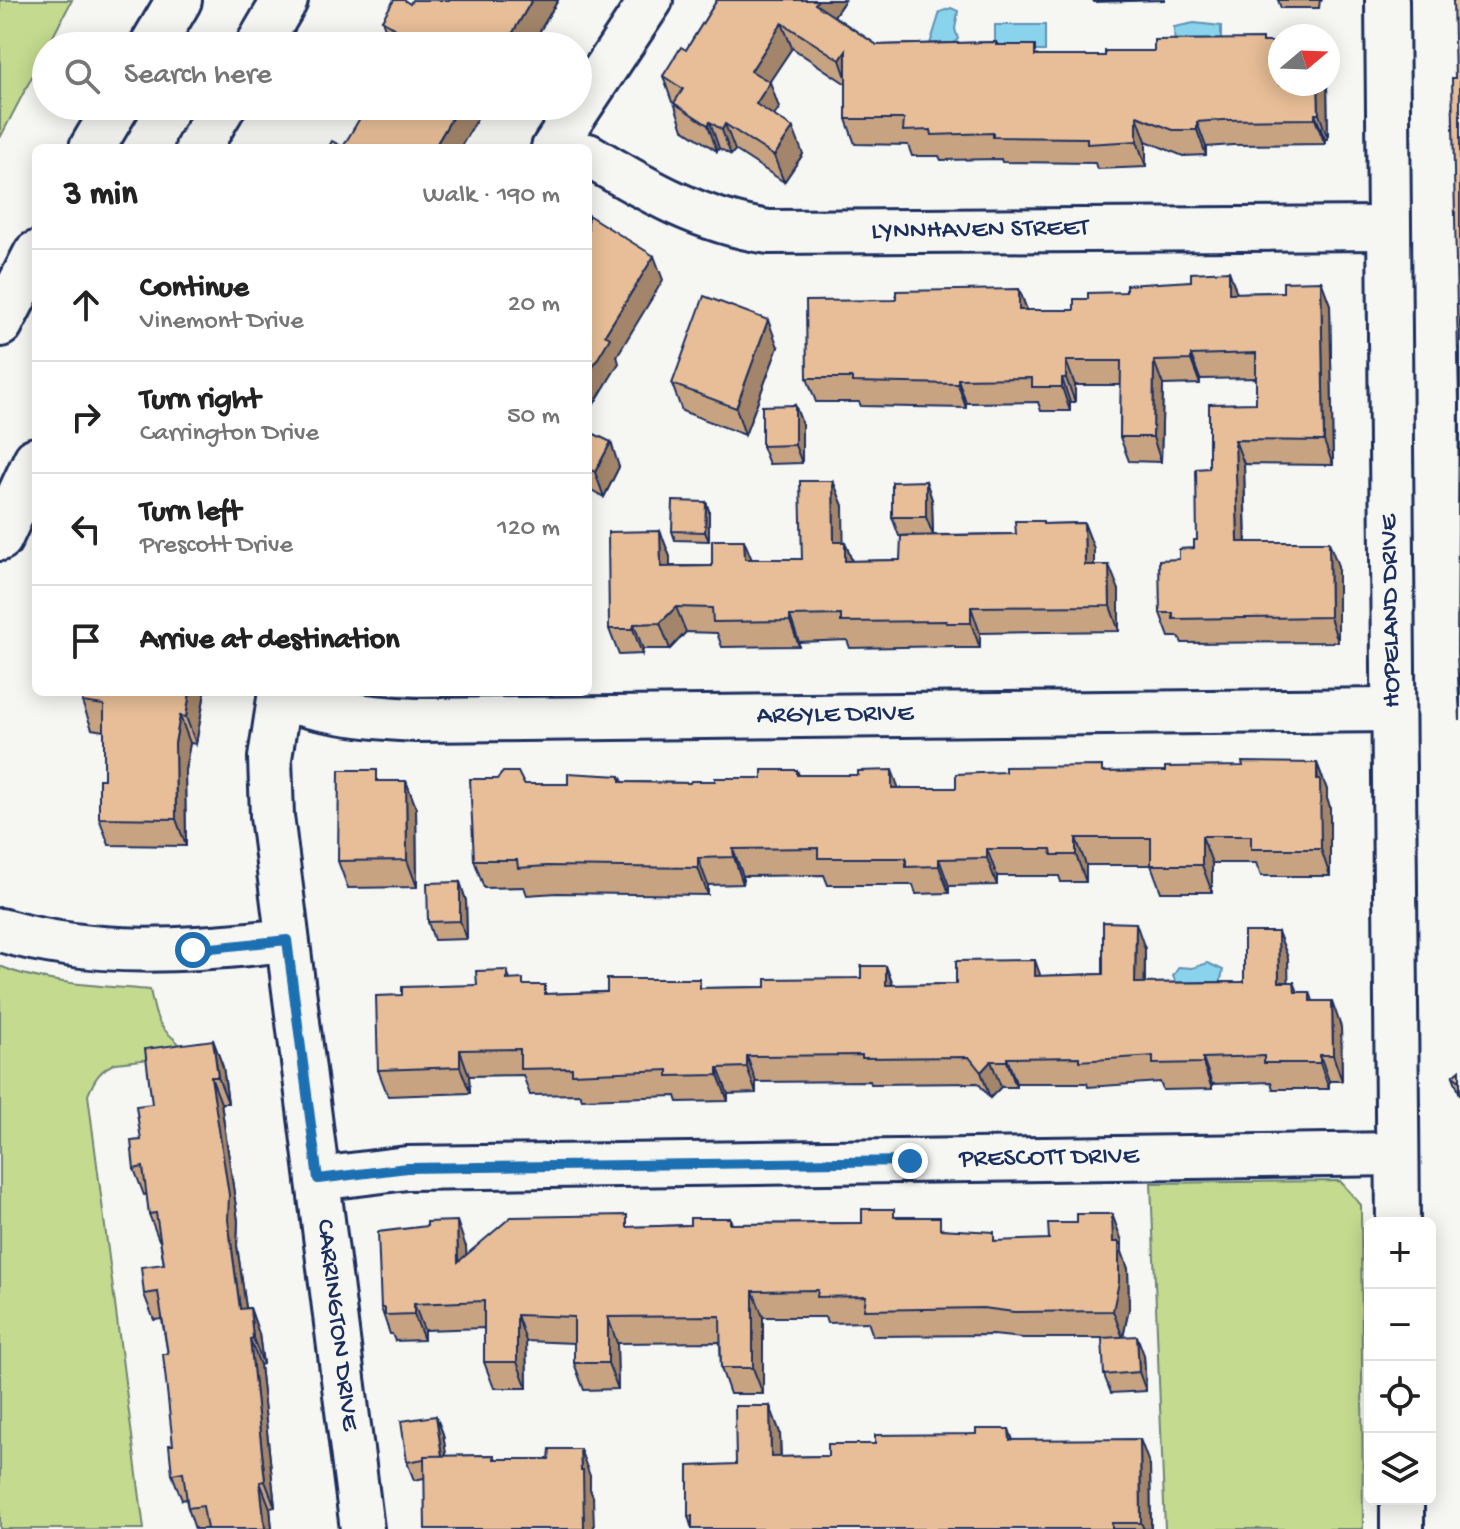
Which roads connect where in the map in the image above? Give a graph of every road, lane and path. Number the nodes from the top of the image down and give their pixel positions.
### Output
1 (179, 0) edge
2 (285, 0) edge
3 (651, 0) edge
4 (1387, 0) edge
5 (160, 32) edge
6 (266, 32) edge
7 (592, 106) edge
8 (109, 120) edge
9 (215, 120) edge
10 (584, 120) edge
11 (94, 144) edge
12 (200, 144) edge
13 (571, 144) edge
14 (592, 160) edge
15 (1389, 228) junction
16 (32, 262) edge
17 (0, 324) edge
18 (32, 469) edge
19 (0, 538) edge
20 (279, 696) edge
21 (282, 696) edge
22 (1393, 710) junction
23 (0, 930) edge
24 (287, 940) junction
25 (1397, 1154) junction
26 (318, 1179) junction
27 (1398, 1217) edge
28 (1402, 1505) edge
29 (362, 1529) edge
30 (1402, 1529) edge

1 - 5 main road
2 - 6 main road
3 - 7 street
4 - 15 street, HOPELAND DRIVE
8 - 11 main road
9 - 12 main road
10 - 13 street
14 - 15 street, LYNNHAVEN STREET
15 - 22 street, HOPELAND DRIVE
16 - 17 main road
18 - 19 main road
20 - 24 street, CARRINGTON DRIVE
21 - 22 street, ARGYLE DRIVE
22 - 25 street, HOPELAND DRIVE
23 - 24 street
24 - 26 street, CARRINGTON DRIVE
25 - 26 street, PRESCOTT DRIVE
25 - 27 street, HOPELAND DRIVE
26 - 29 street, CARRINGTON DRIVE
28 - 30 street

